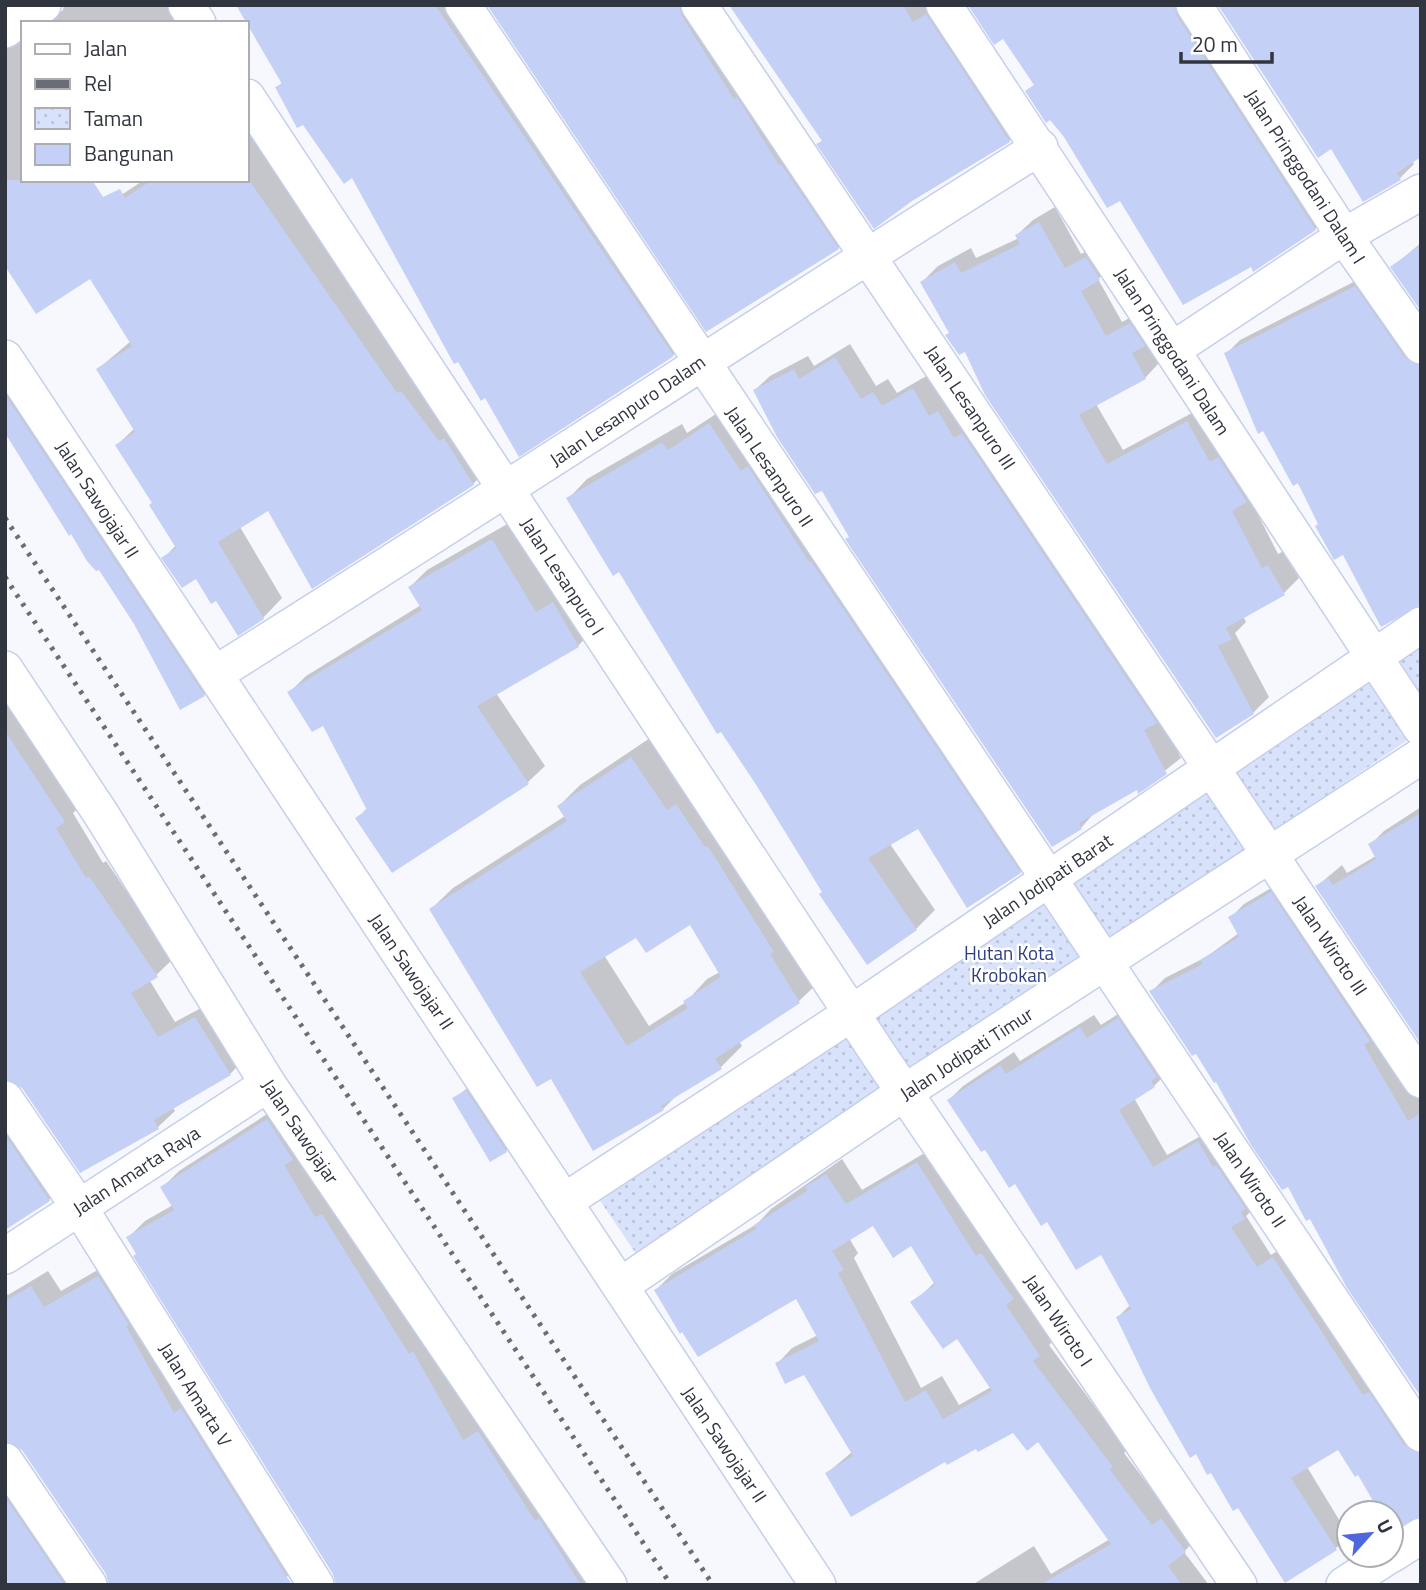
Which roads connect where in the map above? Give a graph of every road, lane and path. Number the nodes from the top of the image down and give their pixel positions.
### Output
1 (43, 5) edge
2 (186, 5) edge
3 (463, 5) edge
4 (699, 5) edge
5 (944, 5) edge
6 (1194, 5) edge
7 (197, 21) edge
8 (5, 30) edge
9 (248, 99) edge
10 (1040, 147) junction
11 (1421, 192) edge
12 (1344, 236) junction
13 (869, 254) junction
14 (1421, 346) edge
15 (1172, 350) junction
16 (5, 358) edge
17 (699, 362) junction
18 (507, 491) junction
19 (1421, 625) edge
20 (1375, 657) junction
21 (5, 669) edge
22 (215, 674) junction
23 (1421, 728) edge
24 (1421, 755) edge
25 (1211, 768) junction
26 (1240, 811) joint
27 (1270, 854) junction
28 (1048, 879) junction
29 (1080, 925) joint
30 (1107, 963) junction
31 (852, 1013) junction
32 (879, 1055) joint
33 (1421, 1080) edge
34 (268, 1084) junction
35 (905, 1092) junction
36 (5, 1099) edge
37 (565, 1201) junction
38 (79, 1207) junction
39 (5, 1256) edge
40 (620, 1286) junction
41 (1421, 1434) edge
42 (5, 1461) edge
43 (1421, 1536) edge
44 (1405, 1546) edge
45 (1369, 1569) edge
46 (313, 1583) edge
47 (89, 1585) edge
48 (609, 1585) edge
49 (818, 1585) edge
50 (1239, 1585) edge
51 (1344, 1585) edge

1 - 8 street
2 - 7 street
3 - 17 street, Jalan Lesanpuro II
4 - 13 street, Jalan Lesanpuro III
5 - 10 street, Jalan Pringgodani Dalam
6 - 12 street, Jalan Pringgodani Dalam I
9 - 18 street, Jalan Lesanpuro I
10 - 13 street, Jalan Lesanpuro Dalam
10 - 15 street, Jalan Pringgodani Dalam
11 - 12 street
12 - 14 street, Jalan Pringgodani Dalam I
12 - 15 street
13 - 17 street, Jalan Lesanpuro Dalam
13 - 25 street, Jalan Lesanpuro III
15 - 20 street, Jalan Pringgodani Dalam
16 - 22 street, Jalan Sawojajar II
17 - 18 street, Jalan Lesanpuro Dalam
17 - 28 street, Jalan Lesanpuro II
18 - 22 street, Jalan Lesanpuro Dalam
18 - 31 street, Jalan Lesanpuro I
19 - 20 street, Jalan Jodipati Barat
20 - 23 street, Jalan Pringgodani Dalam
20 - 25 street, Jalan Jodipati Barat
21 - 34 street, Jalan Sawojajar
22 - 37 street, Jalan Sawojajar II
24 - 27 street, Jalan Jodipati Timur
25 - 26 street, Jalan Lesanpuro III
25 - 28 street, Jalan Jodipati Barat
26 - 27 street, Jalan Wiroto III
27 - 30 street, Jalan Jodipati Timur
27 - 33 street, Jalan Wiroto III
28 - 29 street, Jalan Lesanpuro II
28 - 31 street, Jalan Jodipati Barat
29 - 30 street, Jalan Wiroto II
30 - 35 street, Jalan Jodipati Timur
30 - 41 street, Jalan Wiroto II
31 - 32 street, Jalan Lesanpuro I
31 - 37 street, Jalan Jodipati Barat
32 - 35 street, Jalan Wiroto I
34 - 38 street, Jalan Amarta Raya
34 - 48 street, Jalan Sawojajar
35 - 40 street, Jalan Jodipati Timur
35 - 50 street, Jalan Wiroto I
36 - 38 street, Jalan Amarta V
37 - 40 street, Jalan Sawojajar II
38 - 39 street, Jalan Amarta Raya
38 - 46 street, Jalan Amarta V
40 - 49 street, Jalan Sawojajar II
42 - 47 street
43 - 44 street
45 - 51 street

